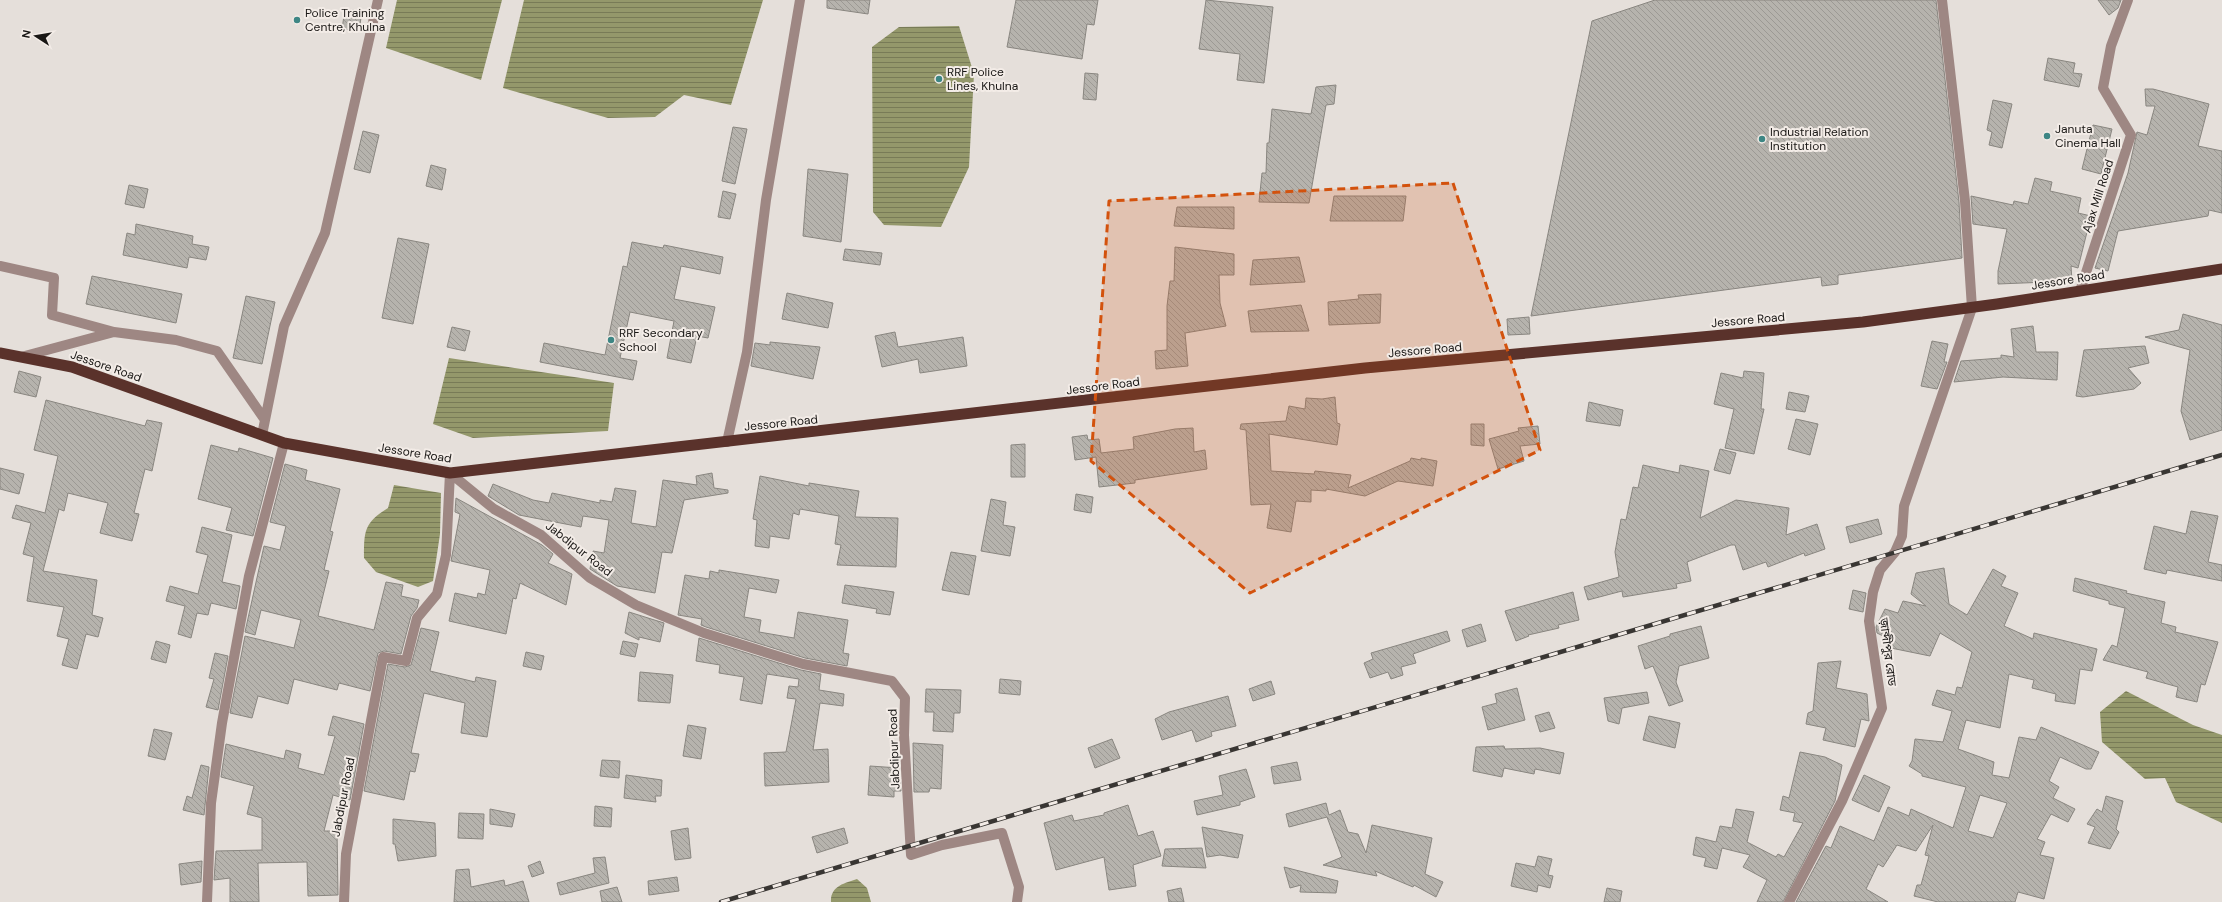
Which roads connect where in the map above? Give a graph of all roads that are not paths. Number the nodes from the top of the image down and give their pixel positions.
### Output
1 (378, 0) edge
2 (800, 0) edge
3 (1942, 0) edge
4 (2128, 0) edge
5 (0, 266) edge
6 (2222, 268) edge
7 (2080, 291) junction
8 (1972, 308) junction
9 (114, 332) junction
10 (0, 353) edge
11 (21, 357) junction
12 (265, 420) junction
13 (262, 435) junction
14 (727, 442) junction
15 (284, 443) junction
16 (450, 473) junction
17 (207, 902) edge
18 (344, 902) edge
19 (1017, 902) edge
20 (1789, 902) edge

1 - 12 street
2 - 14 street
3 - 8 street
4 - 7 street, Ajax Mill Road
5 - 9 street
6 - 7 highway, Jessore Road
7 - 8 highway, Jessore Road
8 - 14 highway, Jessore Road
8 - 20 street, জ়াব্দীপুর রোড
9 - 11 street
9 - 12 street
10 - 11 highway, Jessore Road
11 - 13 highway, Jessore Road
12 - 13 street
13 - 15 highway, Jessore Road
14 - 16 highway, Jessore Road
15 - 16 highway, Jessore Road
15 - 17 street
16 - 18 street, Jabdipur Road
16 - 19 street, Jabdipur Road

